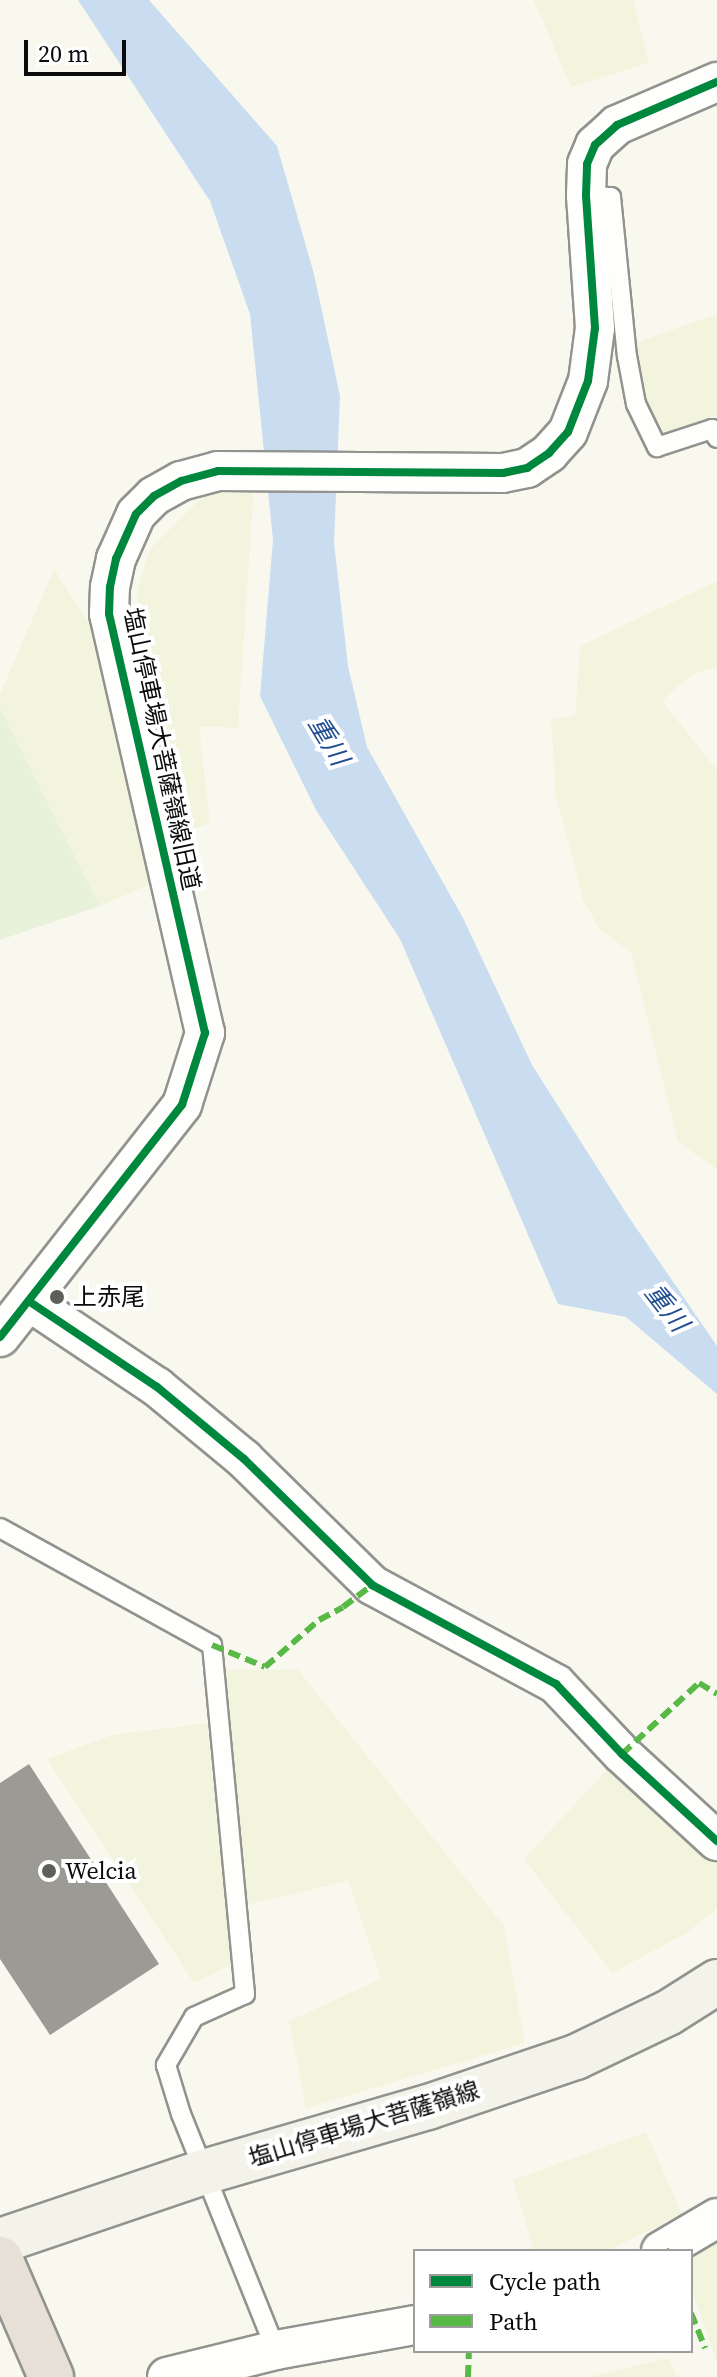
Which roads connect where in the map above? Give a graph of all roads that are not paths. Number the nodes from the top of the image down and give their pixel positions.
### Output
1 (717, 82) edge
2 (586, 195) junction
3 (717, 438) edge
4 (30, 1302) junction
5 (0, 1337) edge
6 (0, 1528) edge
7 (717, 1841) edge
8 (717, 1982) edge
9 (204, 2172) junction
10 (717, 2218) edge
11 (0, 2241) edge
12 (664, 2249) edge
13 (0, 2259) edge
14 (413, 2325) edge
15 (276, 2350) junction
16 (51, 2377) edge
17 (167, 2377) edge

1 - 2 street, 塩山停車場大菩薩嶺線旧道
2 - 3 lane
2 - 4 street, 塩山停車場大菩薩嶺線旧道
4 - 5 street, 塩山停車場大菩薩嶺線旧道
4 - 7 street
6 - 9 lane
8 - 9 main road, 塩山停車場大菩薩嶺線
9 - 11 main road, 塩山停車場大菩薩嶺線
9 - 15 lane
10 - 12 street
13 - 16 highway
14 - 15 street
15 - 17 street

